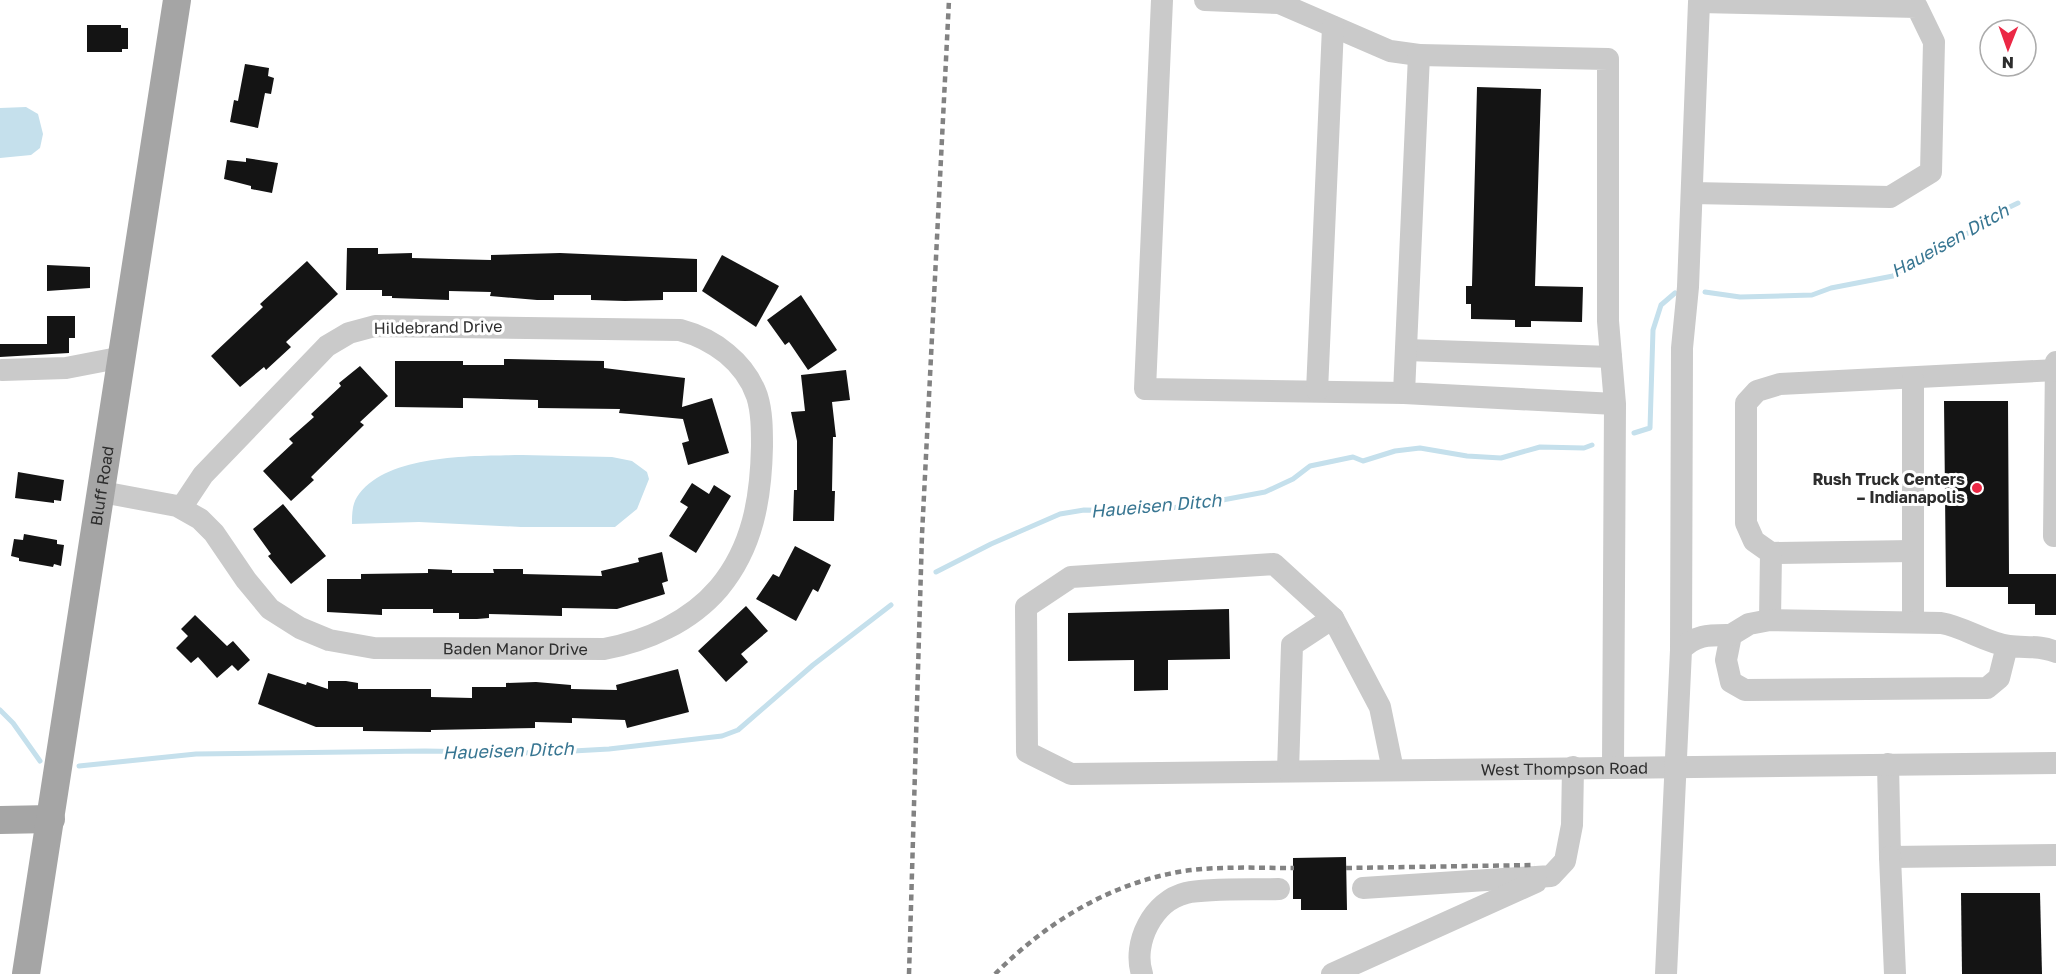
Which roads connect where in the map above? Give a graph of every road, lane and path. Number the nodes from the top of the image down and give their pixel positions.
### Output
1 (177, 0) edge
2 (1162, 0) edge
3 (1205, 0) edge
4 (1333, 27) junction
5 (1419, 56) junction
6 (1692, 193) junction
7 (1406, 350) junction
8 (729, 356) joint
9 (123, 357) junction
10 (1611, 357) junction
11 (2056, 362) edge
12 (2, 370) dead end
13 (2056, 370) edge
14 (1913, 379) junction
15 (1317, 391) junction
16 (1404, 393) junction
17 (1615, 404) junction
18 (102, 492) junction
19 (181, 508) junction
20 (2054, 536) dead end
21 (1913, 552) junction
22 (1771, 553) junction
23 (1333, 618) junction
24 (1770, 620) junction
25 (1913, 622) junction
26 (1731, 635) junction
27 (2007, 646) junction
28 (1681, 650) junction
29 (2056, 652) edge
30 (2056, 763) edge
31 (1888, 764) junction
32 (1677, 766) junction
33 (1573, 767) junction
34 (1613, 767) junction
35 (1393, 770) junction
36 (1288, 771) junction
37 (51, 819) junction
38 (0, 820) edge
39 (2056, 855) edge
40 (1890, 857) junction
41 (1551, 876) junction
42 (1363, 888) dead end
43 (1279, 889) dead end
44 (26, 974) edge
45 (1142, 974) edge
46 (1332, 974) edge
47 (1666, 974) edge
48 (1895, 974) edge

1 - 9 main road, Bluff Road
2 - 15 street
3 - 4 street
4 - 5 street
4 - 15 street
5 - 7 street
5 - 10 street
6 - 6 street
6 - 28 street
7 - 10 street
7 - 16 street
8 - 19 street, Hildebrand Drive
8 - 19 street, Baden Manor Drive
9 - 12 street
9 - 18 main road, Bluff Road
10 - 17 street
11 - 13 street
13 - 14 street
13 - 20 street
14 - 21 street
14 - 22 street
15 - 16 street
16 - 17 street
17 - 34 street
18 - 19 street, Baden Manor Drive
18 - 37 main road, Bluff Road
21 - 22 street
21 - 25 street
22 - 24 street
23 - 35 street
23 - 36 street
23 - 36 street, West Thompson Road
24 - 25 street
24 - 26 street
25 - 27 street
26 - 27 street
26 - 28 street
27 - 29 street
28 - 32 street
30 - 31 street, West Thompson Road
31 - 32 street, West Thompson Road
31 - 40 street
32 - 34 street, West Thompson Road
32 - 47 street
33 - 34 street, West Thompson Road
33 - 35 street, West Thompson Road
33 - 41 street
35 - 36 street, West Thompson Road
37 - 38 main road
37 - 44 main road, Bluff Road
39 - 40 street
40 - 48 street
41 - 42 street
41 - 46 street
43 - 45 street

